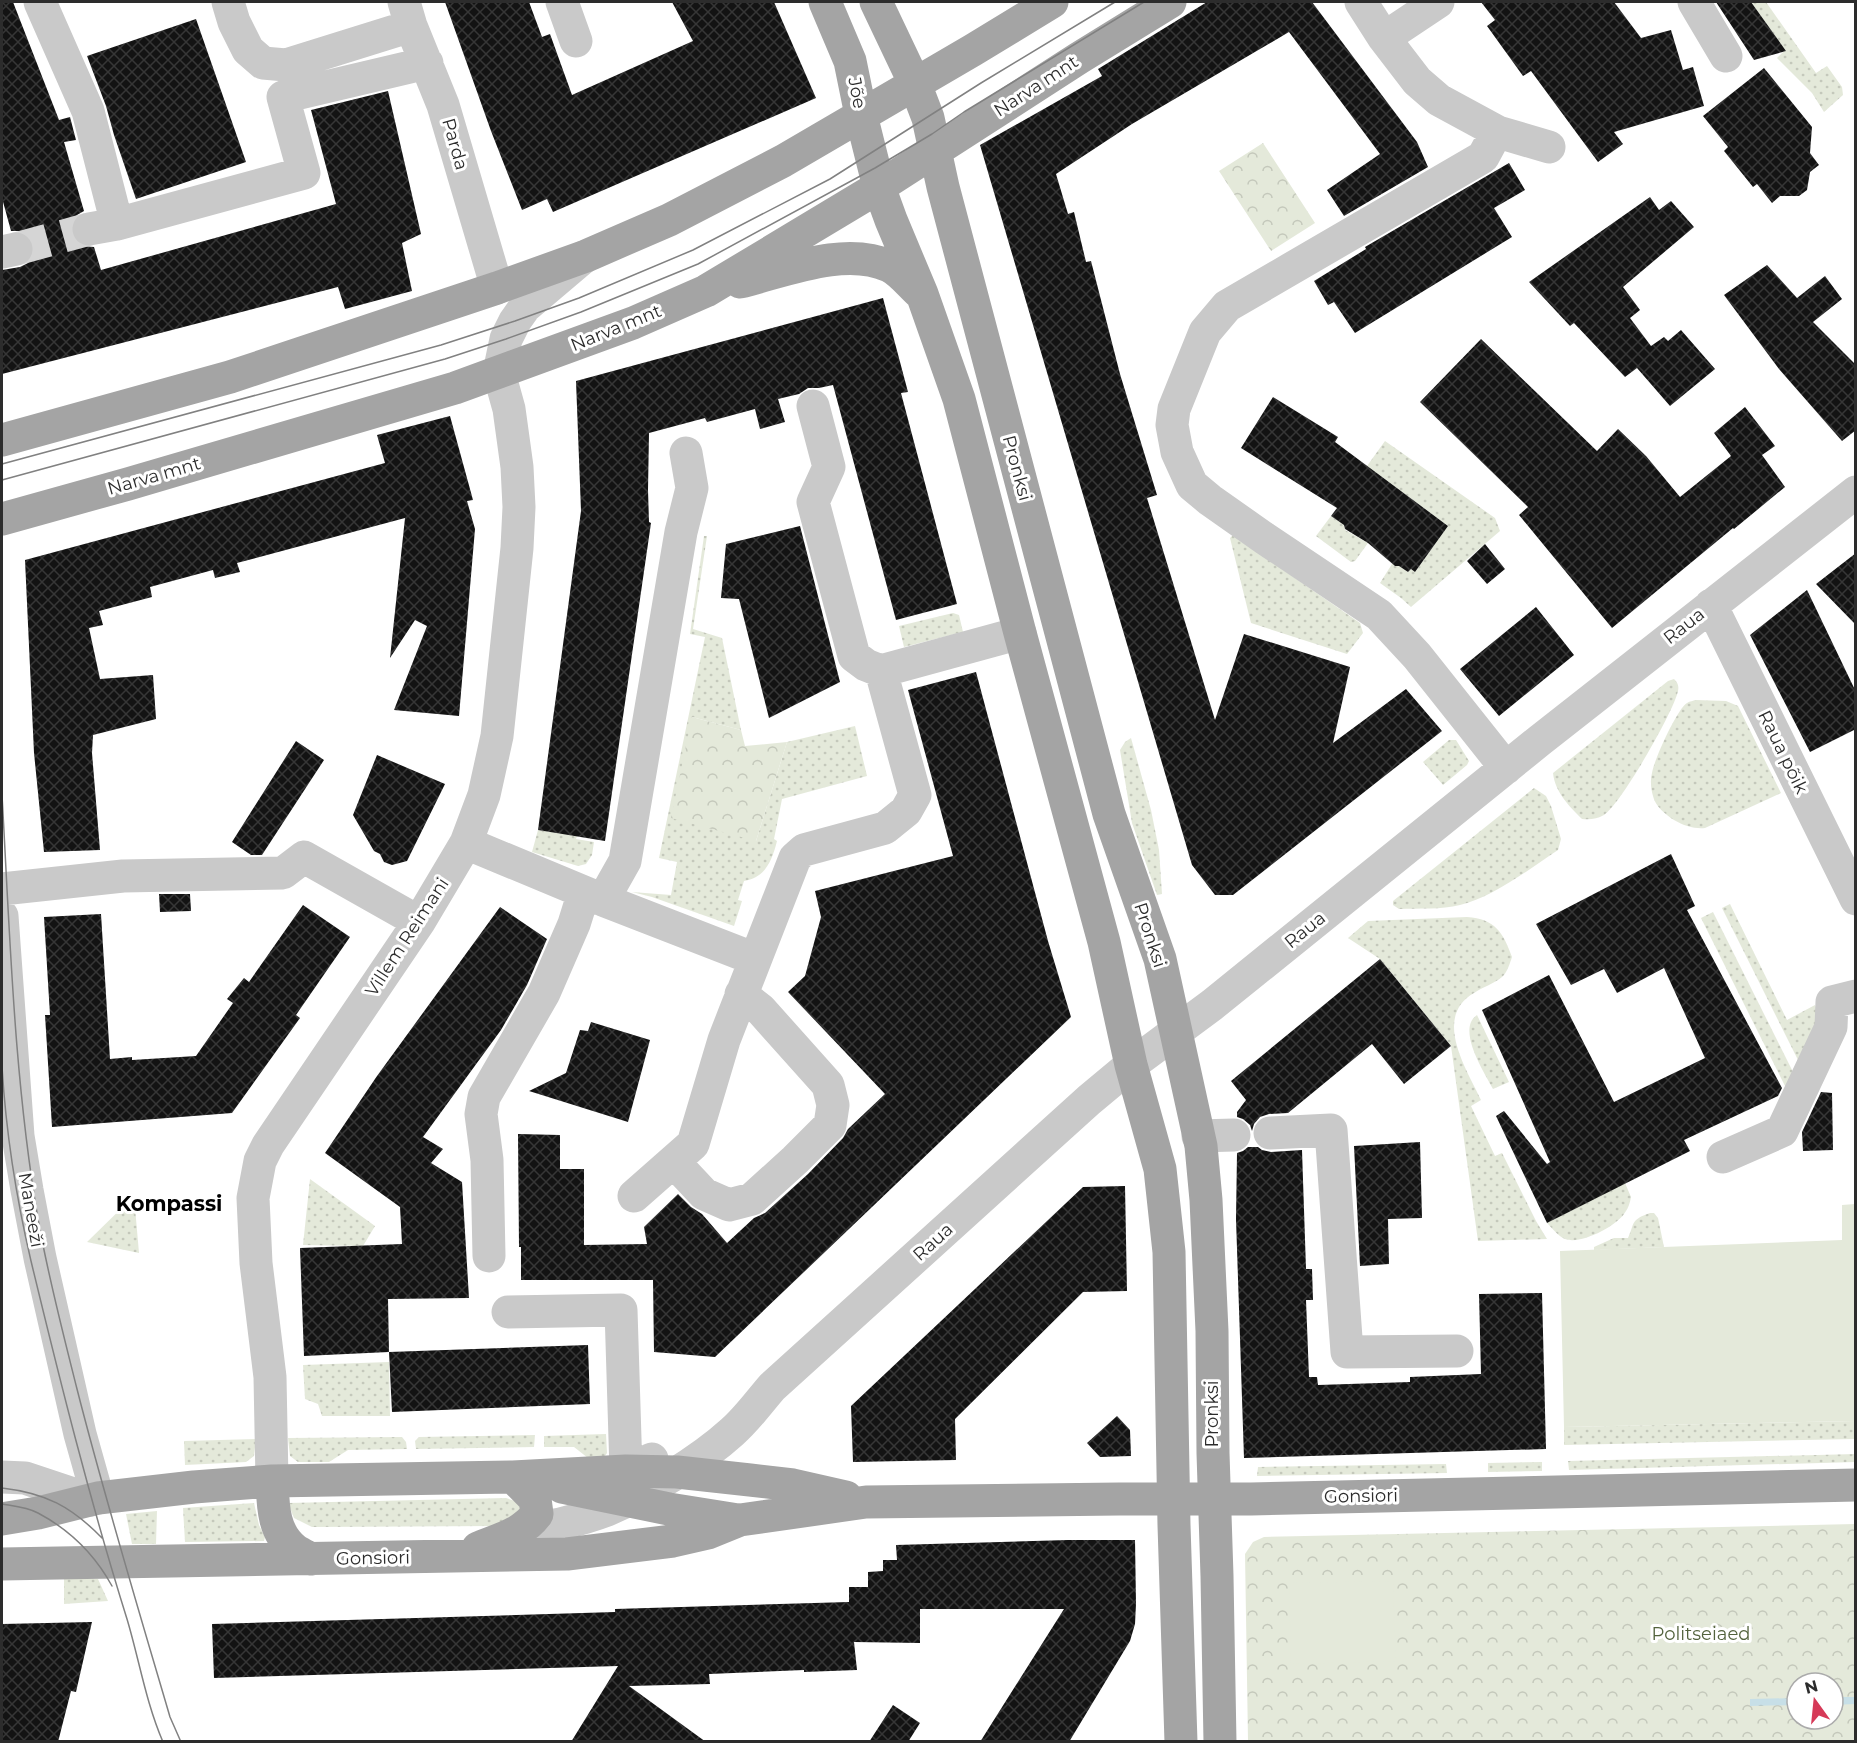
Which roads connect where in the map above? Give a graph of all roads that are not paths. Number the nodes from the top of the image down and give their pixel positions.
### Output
1 (40, 2) edge
2 (228, 2) edge
3 (562, 2) edge
4 (825, 2) edge
5 (876, 2) edge
6 (1052, 2) edge
7 (1170, 2) edge
8 (1361, 2) edge
9 (1438, 2) edge
10 (1694, 2) edge
11 (408, 14) edge
12 (1384, 38) junction
13 (576, 42) dead end
14 (1726, 56) dead end
15 (427, 63) junction
16 (915, 84) junction
17 (861, 115) junction
18 (1490, 144) dead end
19 (1550, 147) dead end
20 (935, 151) junction
21 (879, 187) junction
22 (586, 256) junction
23 (497, 288) junction
24 (706, 291) junction
25 (922, 294) junction
26 (499, 373) junction
27 (813, 406) dead end
28 (2, 440) edge
29 (686, 453) dead end
30 (1856, 492) edge
31 (2, 519) edge
32 (1711, 604) junction
33 (1020, 633) junction
34 (881, 670) junction
35 (1506, 768) junction
36 (466, 843) junction
37 (2, 889) edge
38 (594, 896) junction
39 (1856, 900) edge
40 (2, 916) edge
41 (419, 922) junction
42 (755, 959) junction
43 (741, 994) junction
44 (1856, 996) edge
45 (1175, 1033) junction
46 (1131, 1065) junction
47 (1270, 1133) dead end
48 (1234, 1135) dead end
49 (1198, 1136) junction
50 (1723, 1157) dead end
51 (674, 1162) junction
52 (634, 1196) dead end
53 (489, 1256) dead end
54 (508, 1312) dead end
55 (1457, 1351) dead end
56 (772, 1387) junction
57 (677, 1472) junction
58 (2, 1477) edge
59 (513, 1477) junction
60 (272, 1481) junction
61 (628, 1485) junction
62 (1856, 1485) edge
63 (1173, 1498) junction
64 (94, 1499) junction
65 (1215, 1499) junction
66 (866, 1502) junction
67 (2, 1519) edge
68 (740, 1520) junction
69 (517, 1533) junction
70 (456, 1556) junction
71 (310, 1558) junction
72 (2, 1564) edge
73 (1181, 1742) edge
74 (1220, 1742) edge

1 - 15 street
2 - 11 street
3 - 13 street
4 - 17 main road, Jõe
5 - 16 main road
6 - 16 main road
7 - 20 main road, Narva mnt
8 - 12 street
9 - 12 street
10 - 14 street
11 - 15 street, Parda
12 - 19 street
15 - 23 street, Parda
16 - 17 main road
16 - 20 main road
17 - 21 main road, Jõe
17 - 22 main road
18 - 35 street
20 - 21 main road, Narva mnt
20 - 45 main road, Pronksi
21 - 24 main road, Narva mnt
21 - 25 main road
22 - 23 main road
22 - 26 street
23 - 28 main road
24 - 25 main road
24 - 26 main road, Narva mnt
25 - 33 main road
26 - 31 main road, Narva mnt
26 - 36 street, Villem Reimani
27 - 34 street
29 - 38 street
30 - 32 street, Raua
32 - 35 street, Raua
32 - 39 street, Raua põik
33 - 34 street
33 - 46 main road
34 - 42 street
35 - 45 street, Raua
36 - 38 street
36 - 41 street, Villem Reimani
37 - 41 street
38 - 42 street
38 - 53 street
40 - 64 street, Maneeži
41 - 60 street, Villem Reimani
42 - 43 street
43 - 51 street
43 - 51 street
44 - 50 street
45 - 46 street, Raua
45 - 49 main road, Pronksi
46 - 56 street, Raua
46 - 63 main road
47 - 55 street
48 - 49 street
49 - 65 main road, Pronksi
51 - 52 street
54 - 61 street
56 - 57 street, Raua
56 - 61 street, Raua
57 - 61 main road, Gonsiori
57 - 66 main road, Gonsiori
58 - 64 street
59 - 60 main road, Gonsiori
59 - 61 main road, Gonsiori
59 - 69 main road
60 - 64 main road, Gonsiori
60 - 71 main road
61 - 68 main road, Gonsiori
61 - 69 street, Raua
62 - 65 main road, Gonsiori
63 - 65 main road, Gonsiori
63 - 66 main road, Gonsiori
63 - 73 main road
64 - 67 main road, Gonsiori
65 - 74 main road, Pronksi
66 - 68 main road, Gonsiori
68 - 70 main road, Gonsiori
69 - 70 main road
70 - 71 main road, Gonsiori
71 - 72 main road, Gonsiori

